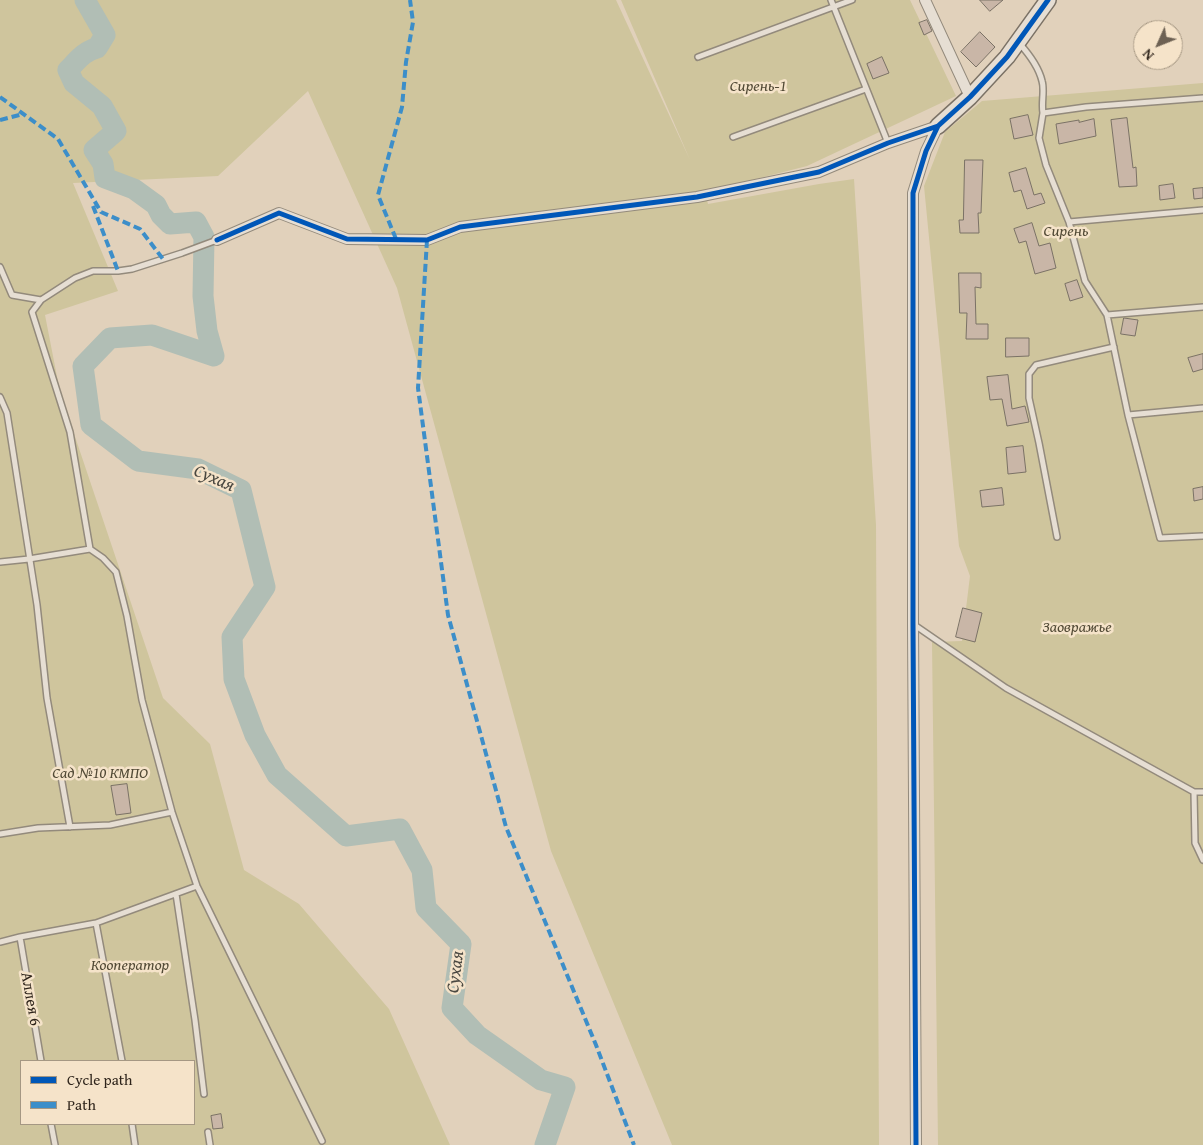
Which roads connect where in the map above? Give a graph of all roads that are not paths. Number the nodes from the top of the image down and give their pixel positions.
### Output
1 (831, 0) edge
2 (852, 0) edge
3 (925, 0) edge
4 (1048, 0) edge
5 (833, 6) junction
6 (1018, 42) junction
7 (698, 57) dead end
8 (866, 89) junction
9 (970, 97) junction
10 (1203, 98) edge
11 (1044, 113) junction
12 (938, 126) junction
13 (733, 137) dead end
14 (888, 143) junction
15 (1203, 210) edge
16 (1069, 222) junction
17 (217, 240) joint
18 (0, 267) edge
19 (41, 300) junction
20 (1203, 307) edge
21 (1107, 315) junction
22 (1114, 347) junction
23 (0, 397) edge
24 (1203, 408) edge
25 (1128, 415) junction
26 (1203, 536) edge
27 (1057, 537) dead end
28 (90, 549) junction
29 (29, 559) junction
30 (0, 562) edge
31 (913, 624) junction
32 (1194, 792) junction
33 (1203, 792) edge
34 (172, 812) junction
35 (70, 827) junction
36 (0, 834) edge
37 (1203, 860) edge
38 (196, 886) junction
39 (176, 894) junction
40 (96, 923) junction
41 (20, 937) junction
42 (0, 942) edge
43 (41, 1060) edge
44 (122, 1060) edge
45 (204, 1094) dead end
46 (51, 1125) edge
47 (132, 1125) edge
48 (208, 1132) dead end
49 (322, 1141) dead end
50 (55, 1145) edge
51 (135, 1145) edge
52 (210, 1145) edge
53 (916, 1145) edge

1 - 5 lane
2 - 5 lane
3 - 9 street
4 - 6 street
5 - 7 lane
5 - 8 lane
6 - 9 street
6 - 11 lane
8 - 13 lane
8 - 14 lane
9 - 12 street
10 - 11 lane
11 - 16 lane
12 - 14 street
12 - 31 street
14 - 17 street
15 - 16 lane
16 - 21 lane
17 - 19 lane
18 - 19 lane
19 - 28 lane
20 - 21 lane
21 - 22 lane
22 - 25 lane
22 - 27 lane
23 - 29 lane
24 - 25 lane
25 - 26 lane
28 - 29 lane
28 - 34 lane
29 - 30 lane
29 - 35 lane
31 - 32 lane
31 - 53 street
32 - 33 lane
32 - 37 lane
34 - 35 lane
34 - 38 lane
35 - 36 lane
38 - 39 lane
38 - 49 lane
39 - 40 lane
39 - 45 lane
40 - 41 lane
40 - 44 lane
41 - 42 lane
41 - 43 lane, Аллея 6
46 - 50 lane
47 - 51 lane
48 - 52 lane

